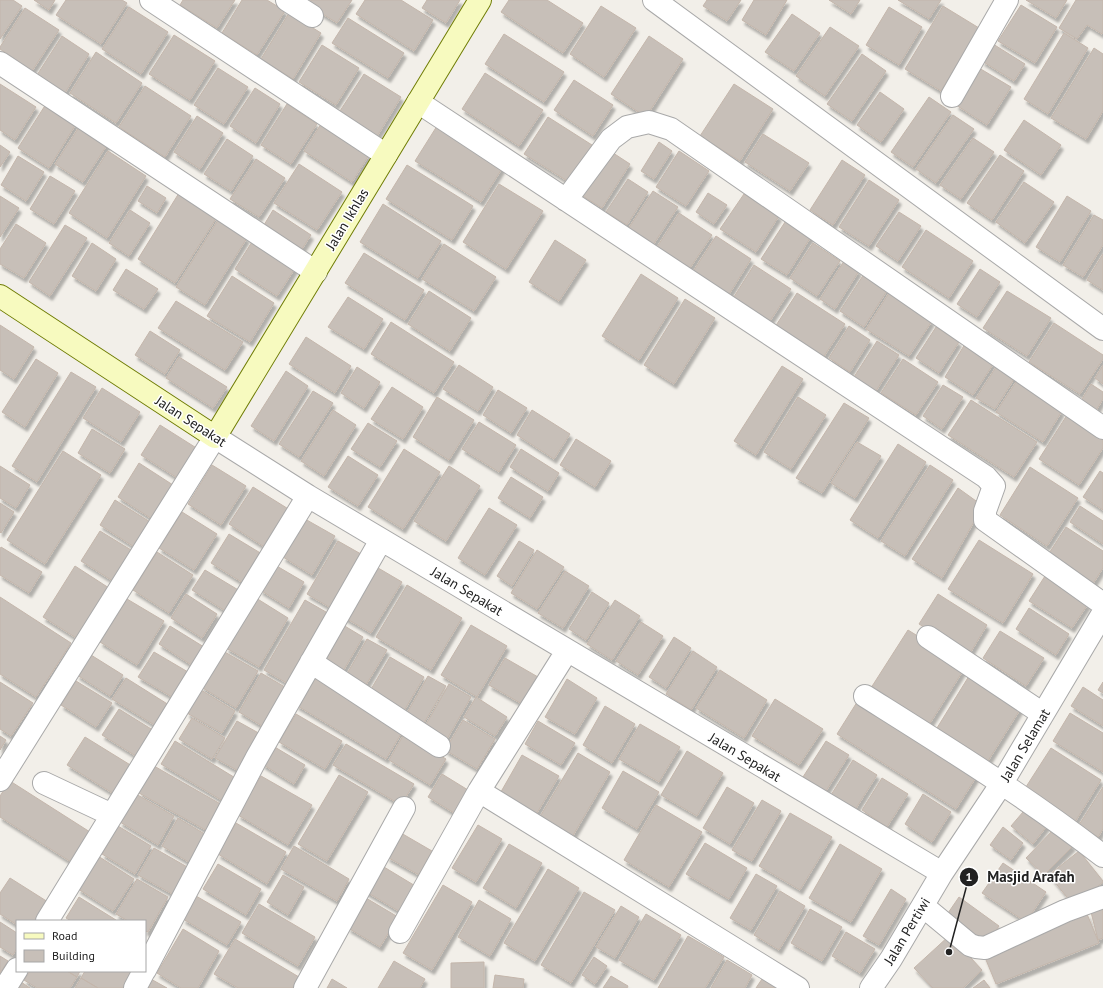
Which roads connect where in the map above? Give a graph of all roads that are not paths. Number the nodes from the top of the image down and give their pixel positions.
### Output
1 (151, 0) edge
2 (286, 0) edge
3 (480, 0) edge
4 (654, 0) edge
5 (1007, 0) edge
6 (312, 16) dead end
7 (0, 63) edge
8 (952, 96) dead end
9 (418, 102) junction
10 (386, 155) junction
11 (566, 200) junction
12 (316, 272) junction
13 (0, 296) edge
14 (1103, 329) edge
15 (1103, 428) edge
16 (215, 437) junction
17 (308, 496) junction
18 (381, 540) junction
19 (1103, 604) edge
20 (1103, 613) edge
21 (928, 637) dead end
22 (567, 651) junction
23 (311, 662) junction
24 (865, 696) dead end
25 (1043, 714) junction
26 (439, 746) dead end
27 (0, 780) edge
28 (44, 783) dead end
29 (1002, 783) junction
30 (479, 791) junction
31 (404, 808) dead end
32 (112, 815) junction
33 (1103, 856) edge
34 (942, 873) junction
35 (1103, 897) edge
36 (923, 906) junction
37 (48, 920) edge
38 (400, 932) dead end
39 (146, 968) edge
40 (16, 971) edge
41 (144, 972) edge
42 (5, 988) edge
43 (135, 988) edge
44 (305, 988) edge
45 (798, 988) edge
46 (872, 988) edge

1 - 10 street
2 - 6 street
3 - 9 street, Jalan Ikhlas
4 - 14 street
5 - 8 street
7 - 12 street
9 - 10 street, Jalan Ikhlas
9 - 11 street
10 - 12 street, Jalan Ikhlas
11 - 15 street
11 - 19 street
12 - 16 street, Jalan Ikhlas
13 - 16 street, Jalan Sepakat
16 - 17 street, Jalan Sepakat
16 - 27 street
17 - 18 street, Jalan Sepakat
17 - 32 street
18 - 22 street, Jalan Sepakat
18 - 23 street
20 - 25 street, Jalan Selamat
21 - 25 street
22 - 30 street
22 - 34 street, Jalan Sepakat
23 - 26 street
23 - 39 street
24 - 29 street
25 - 29 street, Jalan Selamat
28 - 32 street
29 - 33 street
29 - 34 street, Jalan Selamat
30 - 38 street
30 - 45 street
31 - 44 street
32 - 37 street
34 - 36 street, Jalan Pertiwi
35 - 36 street
36 - 46 street, Jalan Pertiwi
40 - 42 street
41 - 43 street

